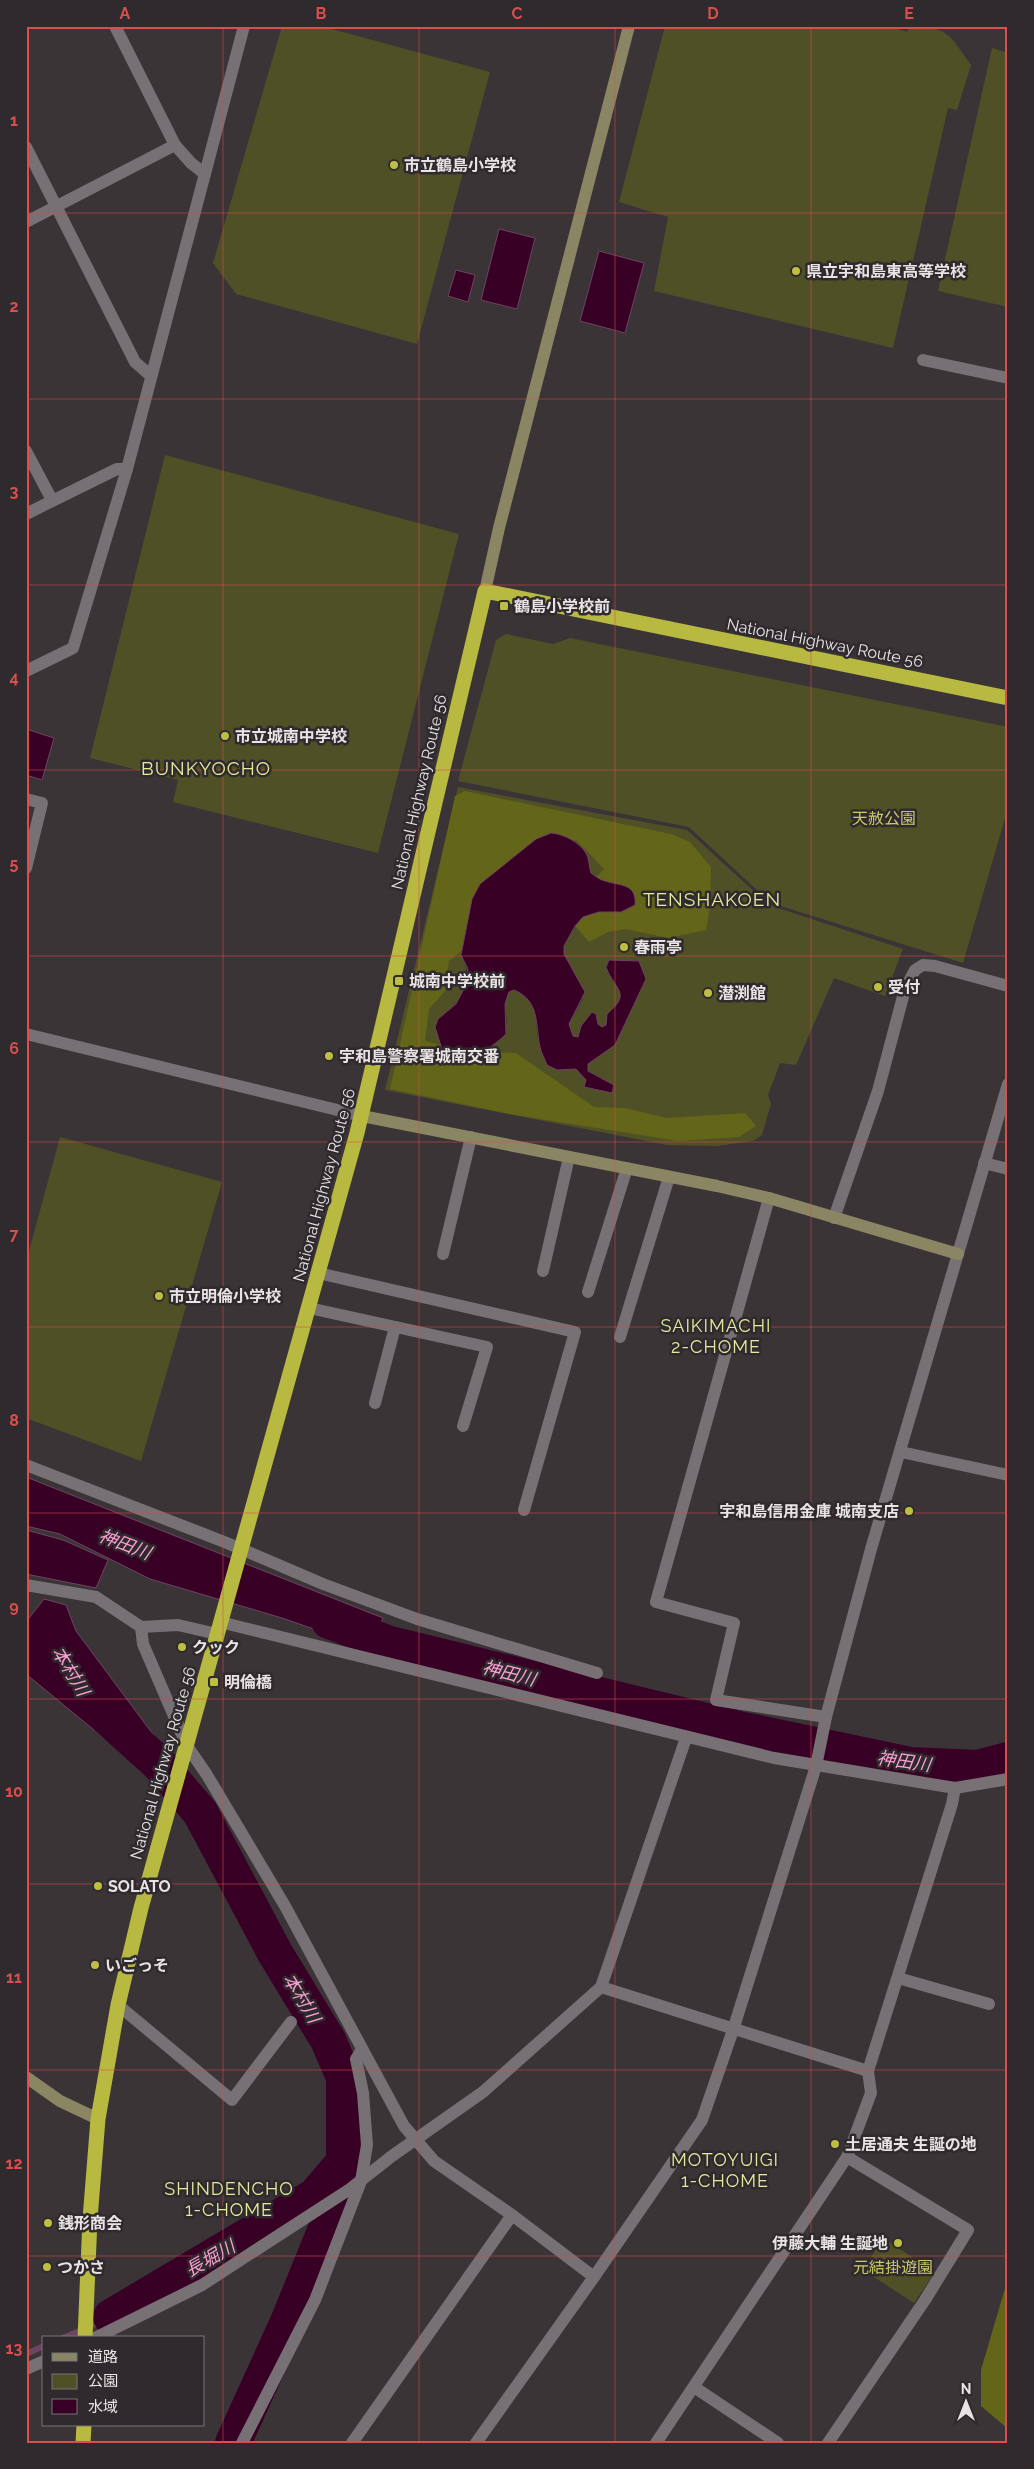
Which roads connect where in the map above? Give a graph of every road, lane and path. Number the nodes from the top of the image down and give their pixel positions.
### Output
1 (114, 26) edge
2 (244, 26) edge
3 (628, 26) edge
4 (175, 145) junction
5 (26, 147) edge
6 (206, 174) junction
7 (56, 206) junction
8 (26, 222) edge
9 (923, 360) dead end
10 (151, 376) junction
11 (1008, 378) edge
12 (26, 451) edge
13 (127, 470) junction
14 (52, 500) junction
15 (26, 514) edge
16 (485, 590) junction
17 (26, 671) edge
18 (1008, 698) edge
19 (26, 799) edge
20 (26, 868) edge
21 (1008, 986) edge
22 (26, 1034) edge
23 (1008, 1084) edge
24 (362, 1116) junction
25 (471, 1137) junction
26 (569, 1157) junction
27 (984, 1163) junction
28 (627, 1168) junction
29 (1008, 1169) edge
30 (669, 1177) junction
31 (769, 1198) junction
32 (834, 1218) junction
33 (443, 1254) dead end
34 (958, 1254) junction
35 (543, 1272) dead end
36 (318, 1274) junction
37 (588, 1292) dead end
38 (309, 1308) junction
39 (395, 1327) junction
40 (620, 1337) dead end
41 (376, 1403) dead end
42 (463, 1426) dead end
43 (901, 1452) junction
44 (26, 1465) edge
45 (1008, 1475) edge
46 (524, 1510) dead end
47 (238, 1554) junction
48 (27, 1586) edge
49 (219, 1624) junction
50 (141, 1627) junction
51 (597, 1673) dead end
52 (824, 1724) junction
53 (686, 1738) junction
54 (187, 1746) junction
55 (816, 1762) junction
56 (1008, 1778) edge
57 (955, 1788) junction
58 (898, 1978) junction
59 (601, 1987) junction
60 (989, 2004) dead end
61 (118, 2005) junction
62 (292, 2022) dead end
63 (733, 2030) junction
64 (362, 2049) junction
65 (868, 2071) junction
66 (26, 2076) edge
67 (98, 2119) junction
68 (414, 2140) junction
69 (847, 2157) junction
70 (361, 2181) junction
71 (512, 2215) junction
72 (594, 2277) junction
73 (88, 2333) edge
74 (42, 2362) edge
75 (26, 2368) edge
76 (694, 2387) junction
77 (84, 2426) edge
78 (84, 2443) edge
79 (242, 2443) edge
80 (352, 2443) edge
81 (476, 2443) edge
82 (656, 2443) edge
83 (778, 2443) edge
84 (828, 2443) edge

1 - 4 street
2 - 6 street
3 - 16 street
4 - 6 street
4 - 7 street
5 - 7 street
6 - 10 street
7 - 8 street
7 - 10 street
9 - 11 street
10 - 13 street
12 - 14 street
13 - 14 street
13 - 17 street
14 - 15 street
16 - 18 highway, National Highway Route 56
16 - 24 highway, National Highway Route 56
19 - 20 street
21 - 32 street
22 - 24 street
23 - 27 street
24 - 25 street
24 - 36 highway, National Highway Route 56
25 - 26 street
25 - 33 street
26 - 28 street
26 - 35 street
27 - 29 street
27 - 34 street
28 - 30 street
28 - 37 street
30 - 31 street
30 - 40 street
31 - 32 street
31 - 52 street
32 - 34 street
34 - 43 street
36 - 38 highway, National Highway Route 56
36 - 46 street
38 - 39 street
38 - 47 highway, National Highway Route 56
39 - 41 street
39 - 42 street
43 - 45 street
43 - 52 street
44 - 47 street
47 - 49 highway, National Highway Route 56
47 - 51 street
48 - 50 street
49 - 50 street
49 - 53 street
49 - 54 highway, National Highway Route 56
50 - 54 street
52 - 55 street
53 - 55 street
53 - 59 street
54 - 61 highway, National Highway Route 56
54 - 64 street
55 - 57 street
55 - 63 street
56 - 57 street
57 - 58 street
58 - 60 street
58 - 65 street
59 - 63 street
59 - 68 street
61 - 62 street
61 - 67 highway, National Highway Route 56
63 - 65 street
63 - 72 street
64 - 68 street
64 - 70 street
65 - 69 street
66 - 67 street
67 - 73 highway, National Highway Route 56
68 - 70 street
68 - 71 street
69 - 76 street
69 - 84 street
70 - 73 street
70 - 79 street
71 - 72 street
71 - 80 street
72 - 81 street
74 - 75 street
76 - 82 street
76 - 83 street
77 - 78 highway

